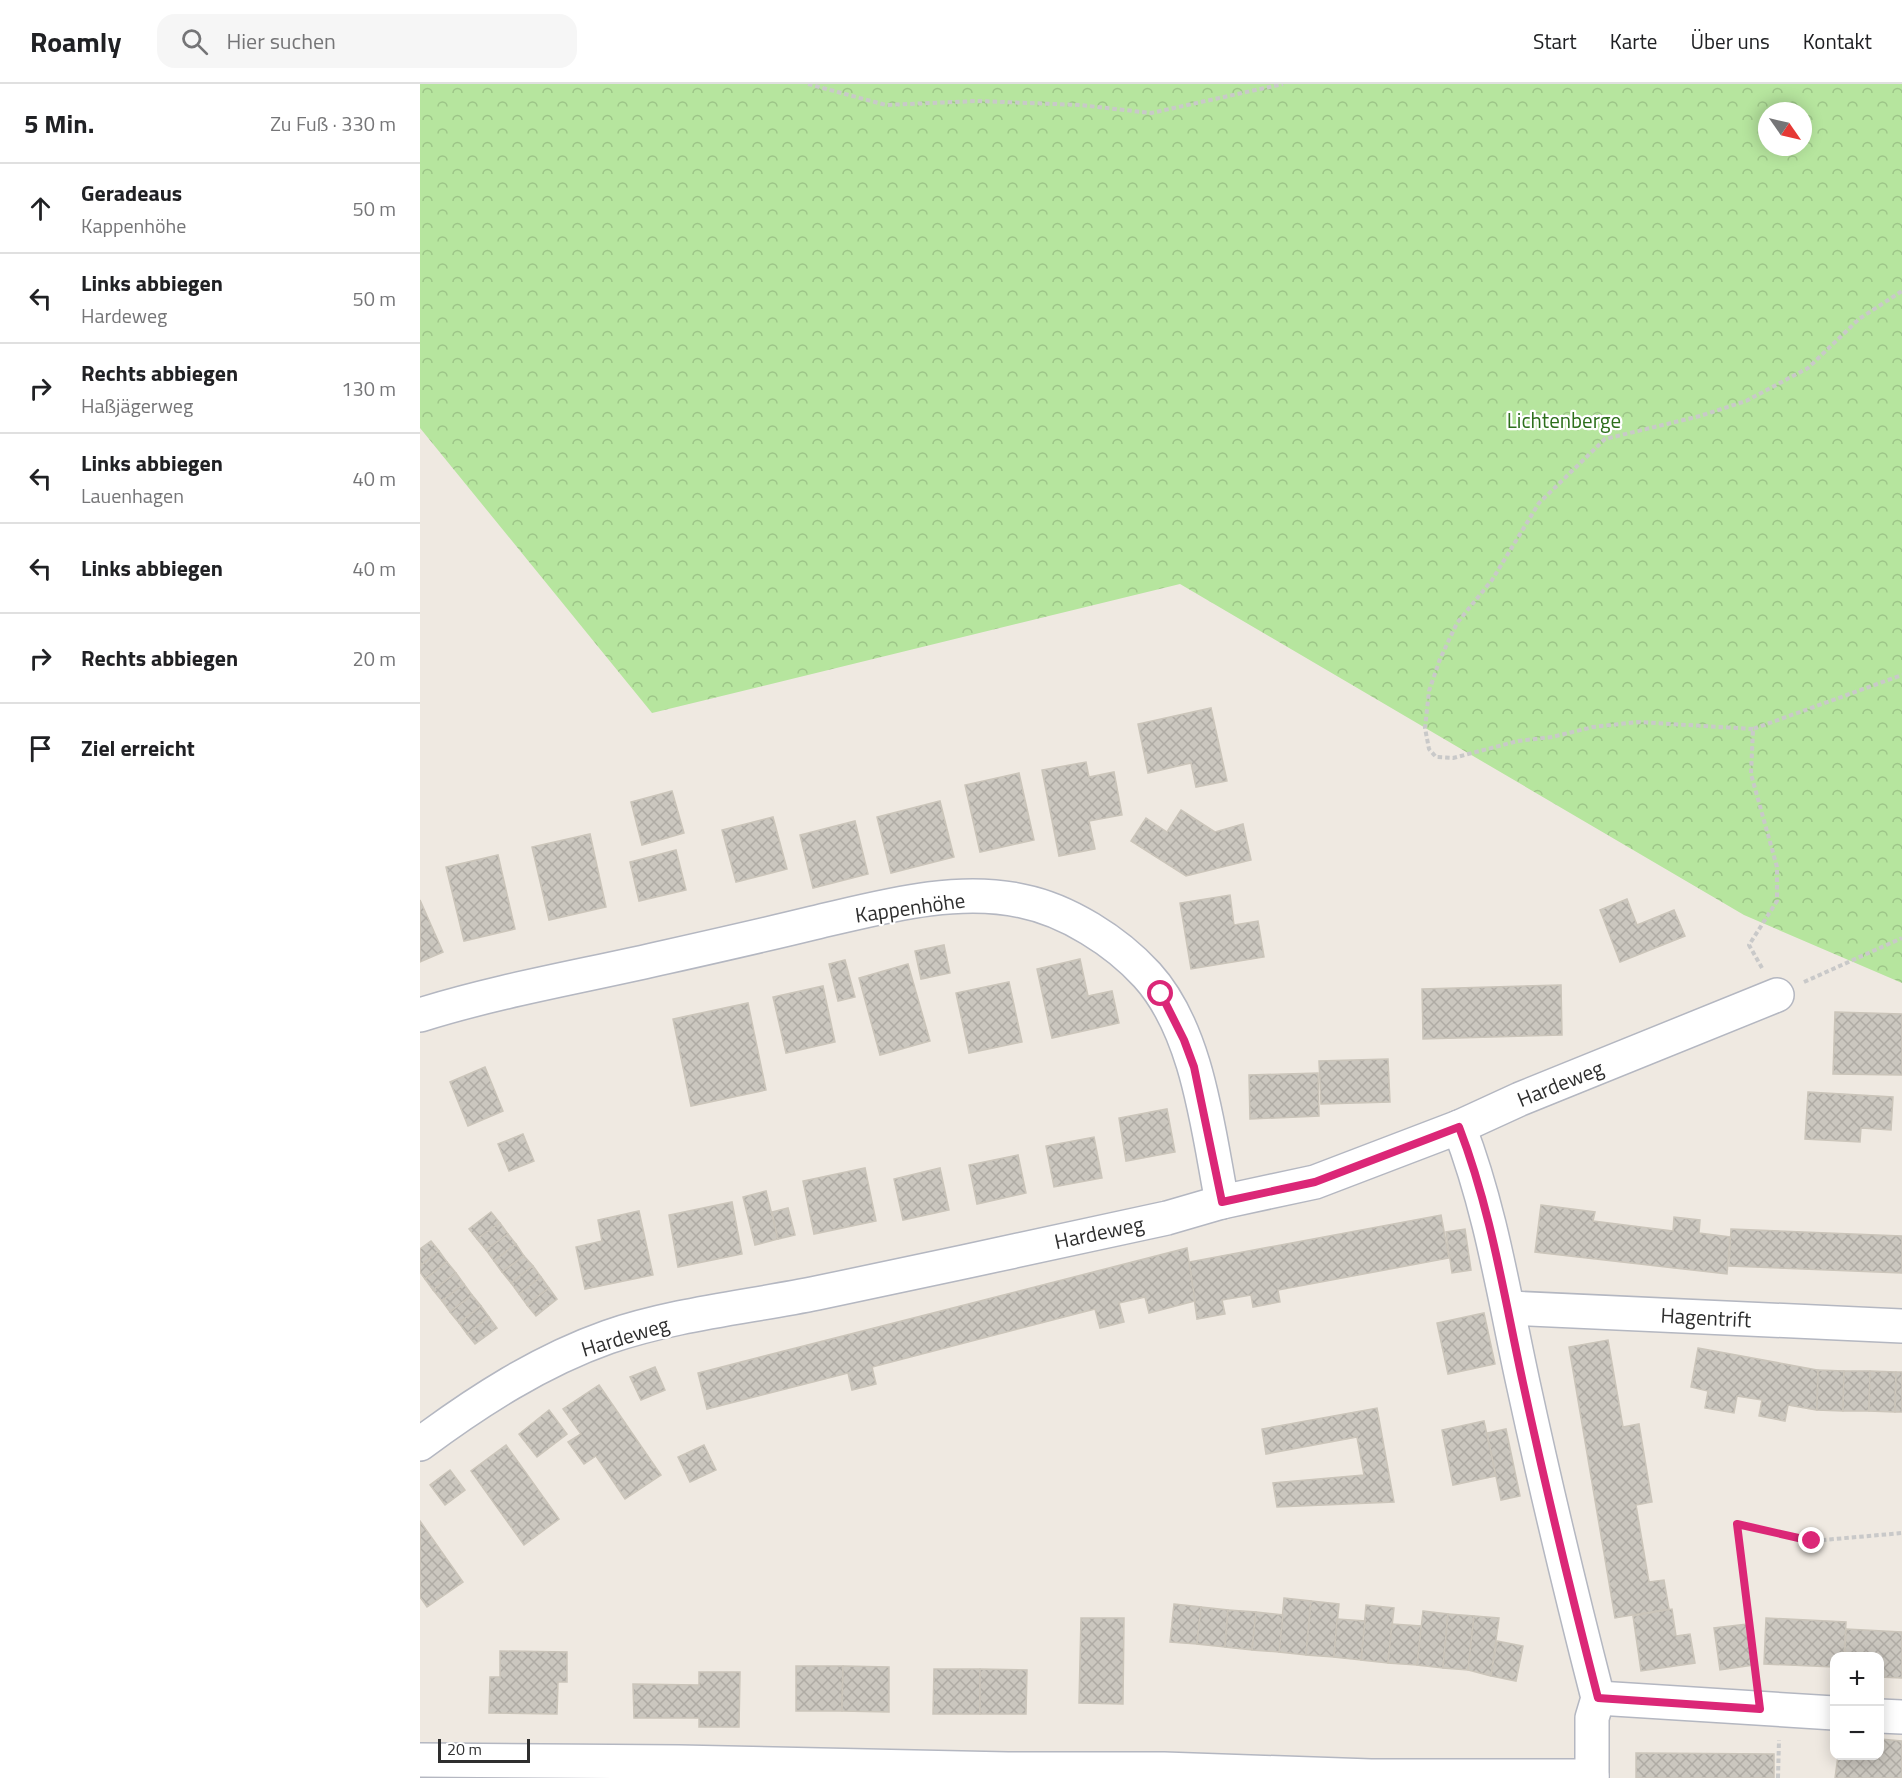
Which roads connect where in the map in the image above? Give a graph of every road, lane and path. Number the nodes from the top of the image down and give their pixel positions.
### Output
1 (808, 84) edge
2 (1283, 84) edge
3 (1902, 291) edge
4 (1902, 675) edge
5 (1753, 729) junction
6 (1902, 938) edge
7 (1777, 995) junction
8 (420, 1015) edge
9 (1459, 1127) junction
10 (1222, 1202) junction
11 (1510, 1308) junction
12 (1902, 1326) edge
13 (420, 1444) edge
14 (1902, 1533) edge
15 (1598, 1698) junction
16 (1760, 1709) junction
17 (1830, 1713) edge
18 (1884, 1716) edge
19 (1902, 1717) edge
20 (420, 1760) edge
21 (1592, 1777) edge

1 - 2 path
3 - 5 path
4 - 5 path
5 - 7 path
6 - 7 path
7 - 9 street, Hardeweg
8 - 10 street, Kappenhöhe
9 - 10 street, Hardeweg
9 - 11 street
10 - 13 street, Hardeweg
11 - 12 street, Hagentrift
11 - 15 street
14 - 16 path
15 - 16 street
15 - 21 street
16 - 17 street
18 - 19 street
20 - 21 street

